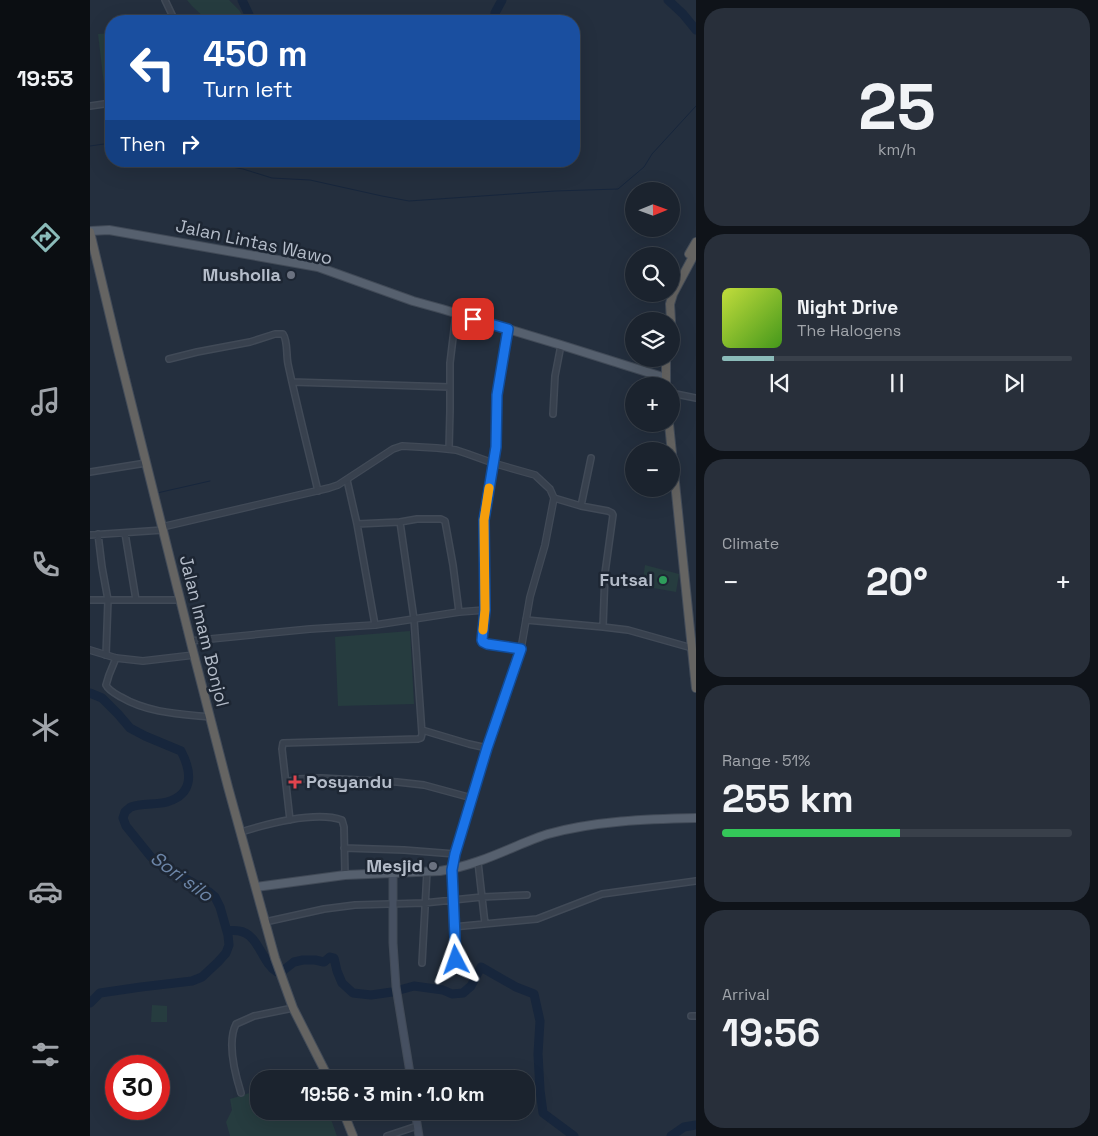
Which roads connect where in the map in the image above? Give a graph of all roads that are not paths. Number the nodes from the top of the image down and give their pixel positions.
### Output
1 (164, 0) edge
2 (172, 15) edge
3 (105, 104) edge
4 (90, 106) edge
5 (90, 232) edge
6 (696, 242) edge
7 (696, 251) edge
8 (680, 271) edge
9 (680, 278) edge
10 (456, 313) junction
11 (508, 329) junction
12 (561, 345) junction
13 (169, 359) dead end
14 (660, 377) edge
15 (292, 382) junction
16 (450, 387) junction
17 (680, 395) edge
18 (696, 398) edge
19 (553, 414) dead end
20 (670, 432) edge
21 (449, 449) junction
22 (591, 458) dead end
23 (146, 463) junction
24 (493, 463) junction
25 (90, 472) edge
26 (347, 480) junction
27 (318, 491) junction
28 (554, 498) junction
29 (581, 506) junction
30 (400, 522) junction
31 (357, 524) junction
32 (163, 529) junction
33 (125, 533) junction
34 (98, 534) junction
35 (90, 535) edge
36 (90, 600) edge
37 (108, 600) junction
38 (136, 600) junction
39 (180, 600) junction
40 (485, 610) junction
41 (459, 612) junction
42 (414, 619) junction
43 (526, 620) junction
44 (375, 624) junction
45 (602, 627) junction
46 (190, 642) junction
47 (692, 648) junction
48 (521, 649) junction
49 (90, 650) edge
50 (106, 655) junction
51 (194, 656) junction
52 (116, 658) junction
53 (696, 688) edge
54 (210, 717) junction
55 (422, 730) junction
56 (487, 748) junction
57 (286, 782) junction
58 (472, 798) junction
59 (696, 818) edge
60 (290, 820) junction
61 (241, 832) junction
62 (344, 848) junction
63 (455, 854) junction
64 (478, 862) junction
65 (452, 870) junction
66 (426, 871) junction
67 (393, 873) junction
68 (345, 875) junction
69 (696, 882) edge
70 (256, 887) junction
71 (527, 895) dead end
72 (482, 897) junction
73 (453, 900) junction
74 (424, 903) junction
75 (393, 904) junction
76 (265, 922) junction
77 (485, 924) junction
78 (453, 927) junction
79 (456, 960) dead end
80 (422, 963) dead end
81 (293, 1008) junction
82 (324, 1070) edge
83 (410, 1070) edge
84 (241, 1093) dead end
85 (347, 1120) edge
86 (416, 1120) edge
87 (417, 1126) junction
88 (353, 1136) edge
89 (387, 1136) edge
90 (419, 1136) edge

1 - 2 street
3 - 4 street
5 - 10 main road, Jalan Lintas Wawo
5 - 23 highway, Jalan Imam Bonjol
6 - 8 highway
7 - 9 highway
10 - 11 main road, Jalan Lintas Wawo
10 - 16 street
11 - 12 main road, Jalan Lintas Wawo
11 - 24 street
12 - 14 main road, Jalan Lintas Wawo
12 - 19 street
13 - 15 street
15 - 16 street
15 - 27 street
16 - 21 street
17 - 18 street
20 - 47 highway
21 - 24 street
21 - 26 street
22 - 29 street
23 - 25 street
23 - 32 highway, Jalan Imam Bonjol
24 - 28 street
24 - 40 street
26 - 27 street
26 - 31 street
27 - 32 street
28 - 29 street
28 - 43 street
29 - 45 street
30 - 31 street
30 - 41 street
30 - 42 street
31 - 44 street
32 - 33 street
32 - 39 highway, Jalan Imam Bonjol
33 - 34 street
33 - 38 street
34 - 35 street
34 - 37 street
36 - 37 street
37 - 38 street
37 - 50 street
38 - 39 street
39 - 46 highway, Jalan Imam Bonjol
40 - 41 street
40 - 48 street
41 - 42 street
42 - 44 street
42 - 55 street
43 - 45 street
43 - 48 street
44 - 46 street
45 - 47 street
46 - 51 highway, Jalan Imam Bonjol
47 - 53 highway
48 - 56 street
49 - 50 street
50 - 52 street
51 - 52 street
51 - 54 highway, Jalan Imam Bonjol
52 - 54 street
54 - 61 highway, Jalan Imam Bonjol
55 - 56 street
55 - 57 street
56 - 58 street
57 - 58 street
57 - 60 street
58 - 63 street
59 - 64 main road
60 - 61 street
60 - 62 street
61 - 70 highway, Jalan Imam Bonjol
62 - 63 street
62 - 68 street
63 - 65 street
64 - 65 main road
64 - 72 street
65 - 66 main road
65 - 73 street
66 - 67 main road
66 - 74 street
67 - 68 main road
67 - 75 main road
68 - 70 main road
69 - 77 street
70 - 76 highway, Jalan Imam Bonjol
71 - 72 street
72 - 73 street
72 - 77 street
73 - 74 street
73 - 78 street
74 - 75 street
74 - 80 street
75 - 76 street
75 - 83 main road
76 - 81 highway, Jalan Imam Bonjol
77 - 78 street
78 - 79 street
81 - 82 highway, Jalan Imam Bonjol
81 - 84 street
85 - 88 highway
86 - 87 main road
87 - 89 street
87 - 90 main road

